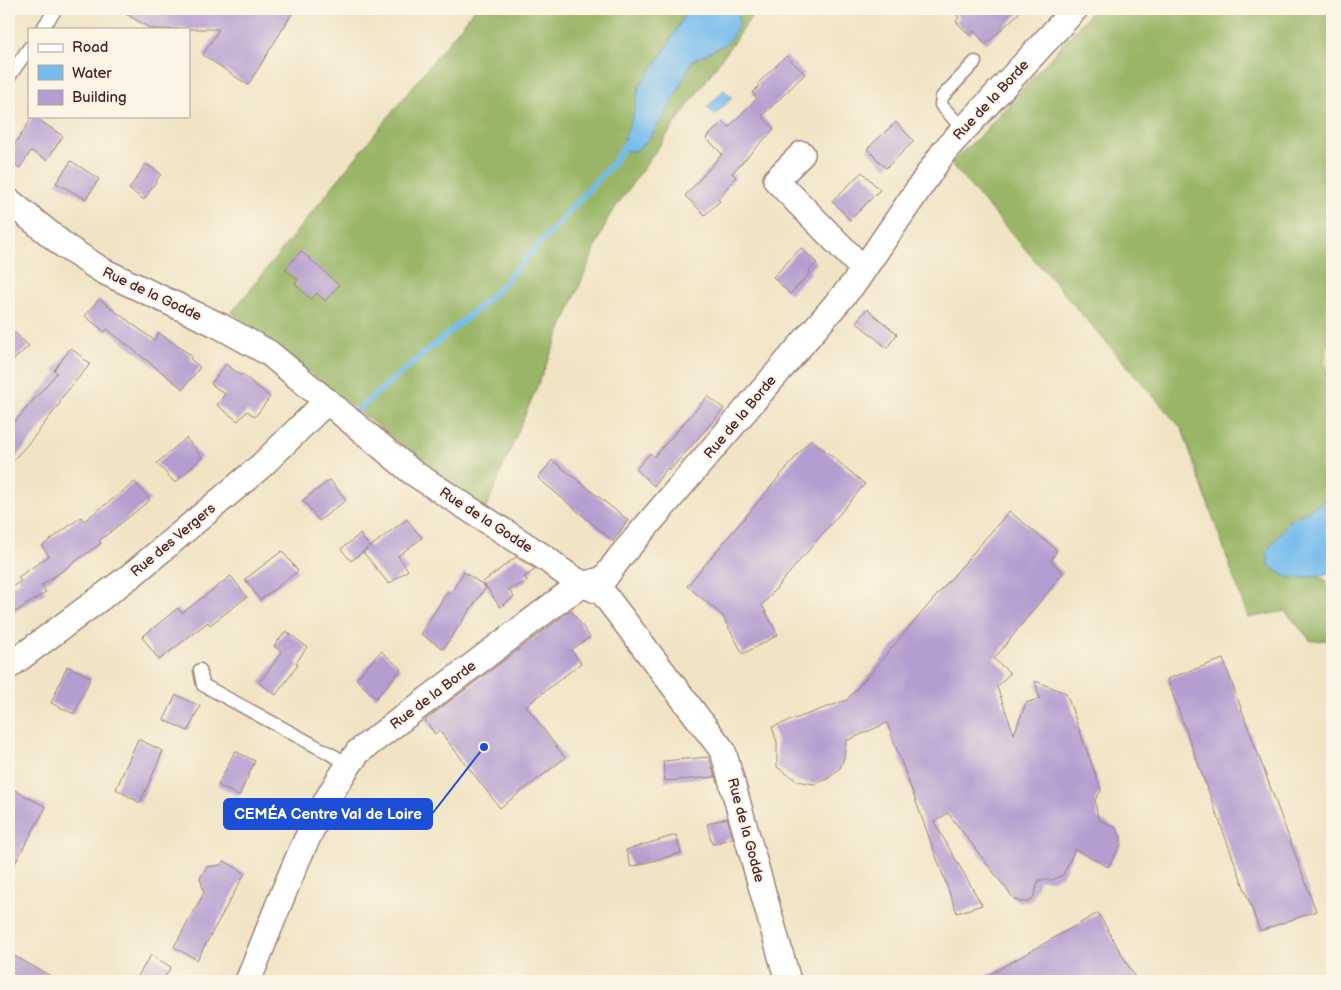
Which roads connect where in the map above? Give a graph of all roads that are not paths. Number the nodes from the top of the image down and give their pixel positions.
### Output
1 (56, 9) edge
2 (1075, 9) edge
3 (43, 28) edge
4 (28, 49) edge
5 (975, 62) dead end
6 (9, 77) edge
7 (963, 129) junction
8 (802, 154) dead end
9 (9, 201) edge
10 (863, 269) junction
11 (327, 401) junction
12 (583, 585) junction
13 (9, 666) edge
14 (200, 670) dead end
15 (349, 764) junction
16 (248, 981) edge
17 (788, 981) edge

1 - 3 lane
2 - 7 street, Rue de la Borde
4 - 6 lane
5 - 7 lane
7 - 10 street, Rue de la Borde
8 - 10 street
9 - 11 street, Rue de la Godde
10 - 12 street, Rue de la Borde
11 - 12 street, Rue de la Godde
11 - 13 street, Rue des Vergers
12 - 15 street, Rue de la Borde
12 - 17 street, Rue de la Godde
14 - 15 lane
15 - 16 street, Rue de la Borde

